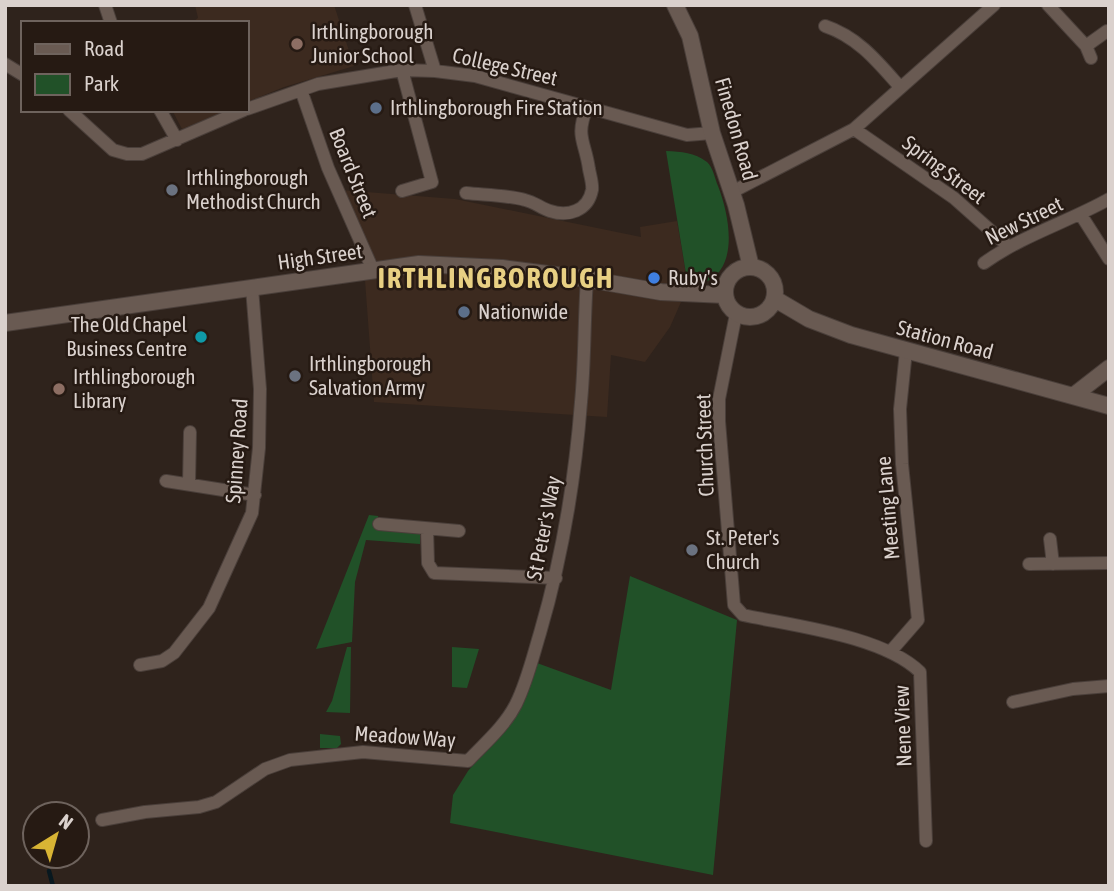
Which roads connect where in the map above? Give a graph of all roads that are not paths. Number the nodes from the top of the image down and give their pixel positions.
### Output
1 (415, 5) edge
2 (675, 5) edge
3 (994, 5) edge
4 (1048, 5) edge
5 (825, 26) dead end
6 (1109, 32) edge
7 (5, 64) edge
8 (402, 70) junction
9 (435, 71) junction
10 (21, 74) edge
11 (900, 87) junction
12 (301, 90) junction
13 (587, 107) junction
14 (248, 109) edge
15 (71, 112) edge
16 (161, 112) edge
17 (241, 112) edge
18 (854, 129) junction
19 (712, 133) junction
20 (177, 140) junction
21 (402, 191) dead end
22 (732, 192) junction
23 (466, 193) dead end
24 (1109, 199) edge
25 (1081, 215) junction
26 (1008, 246) junction
27 (1109, 259) edge
28 (984, 263) dead end
29 (751, 267) junction
30 (373, 270) junction
31 (587, 279) junction
32 (252, 288) junction
33 (725, 295) junction
34 (775, 299) junction
35 (736, 314) junction
36 (5, 323) edge
37 (906, 351) junction
38 (1109, 368) edge
39 (1073, 396) junction
40 (1109, 406) edge
41 (190, 432) dead end
42 (166, 481) dead end
43 (189, 484) junction
44 (255, 495) junction
45 (379, 524) dead end
46 (427, 529) junction
47 (459, 531) dead end
48 (1050, 539) dead end
49 (1109, 562) edge
50 (1030, 564) dead end
51 (1053, 564) junction
52 (556, 578) junction
53 (743, 615) joint
54 (891, 651) junction
55 (140, 666) dead end
56 (1109, 686) edge
57 (1013, 702) dead end
58 (468, 761) joint
59 (102, 820) dead end
60 (926, 841) dead end

1 - 9 street
2 - 19 main road, Finedon Road
3 - 11 street
4 - 6 street
5 - 11 street
7 - 10 street
8 - 9 street, College Street
8 - 12 street, College Street
8 - 21 street
9 - 13 street, College Street
11 - 18 street
12 - 14 street, College Street
12 - 30 street, Board Street
13 - 19 street, College Street
13 - 23 street
15 - 20 street, College Street
16 - 20 street
17 - 20 street, College Street
18 - 22 street
18 - 26 street, Spring Street
19 - 22 main road, Finedon Road
22 - 29 main road, Finedon Road
24 - 25 street, New Street
25 - 26 street, New Street
25 - 27 street
26 - 28 street, New Street
29 - 33 main road
29 - 34 main road
30 - 31 main road, High Street
30 - 32 main road, High Street
31 - 33 main road, High Street
31 - 52 street, St Peter's Way
32 - 36 main road, High Street
32 - 44 street, Spinney Road
33 - 35 main road
34 - 35 main road
34 - 37 main road, Station Road
35 - 53 street, Church Street
37 - 39 main road, Station Road
37 - 54 street, Meeting Lane
38 - 39 main road
39 - 40 main road, Station Road
41 - 43 street
42 - 43 street
43 - 44 street
44 - 55 street, Spinney Road
45 - 46 street
46 - 47 street
46 - 52 street
48 - 51 street
49 - 51 street
50 - 51 street
52 - 58 street, St Peter's Way
53 - 54 street, Nene View
54 - 60 street, Nene View
56 - 57 street
58 - 59 street, Meadow Way

